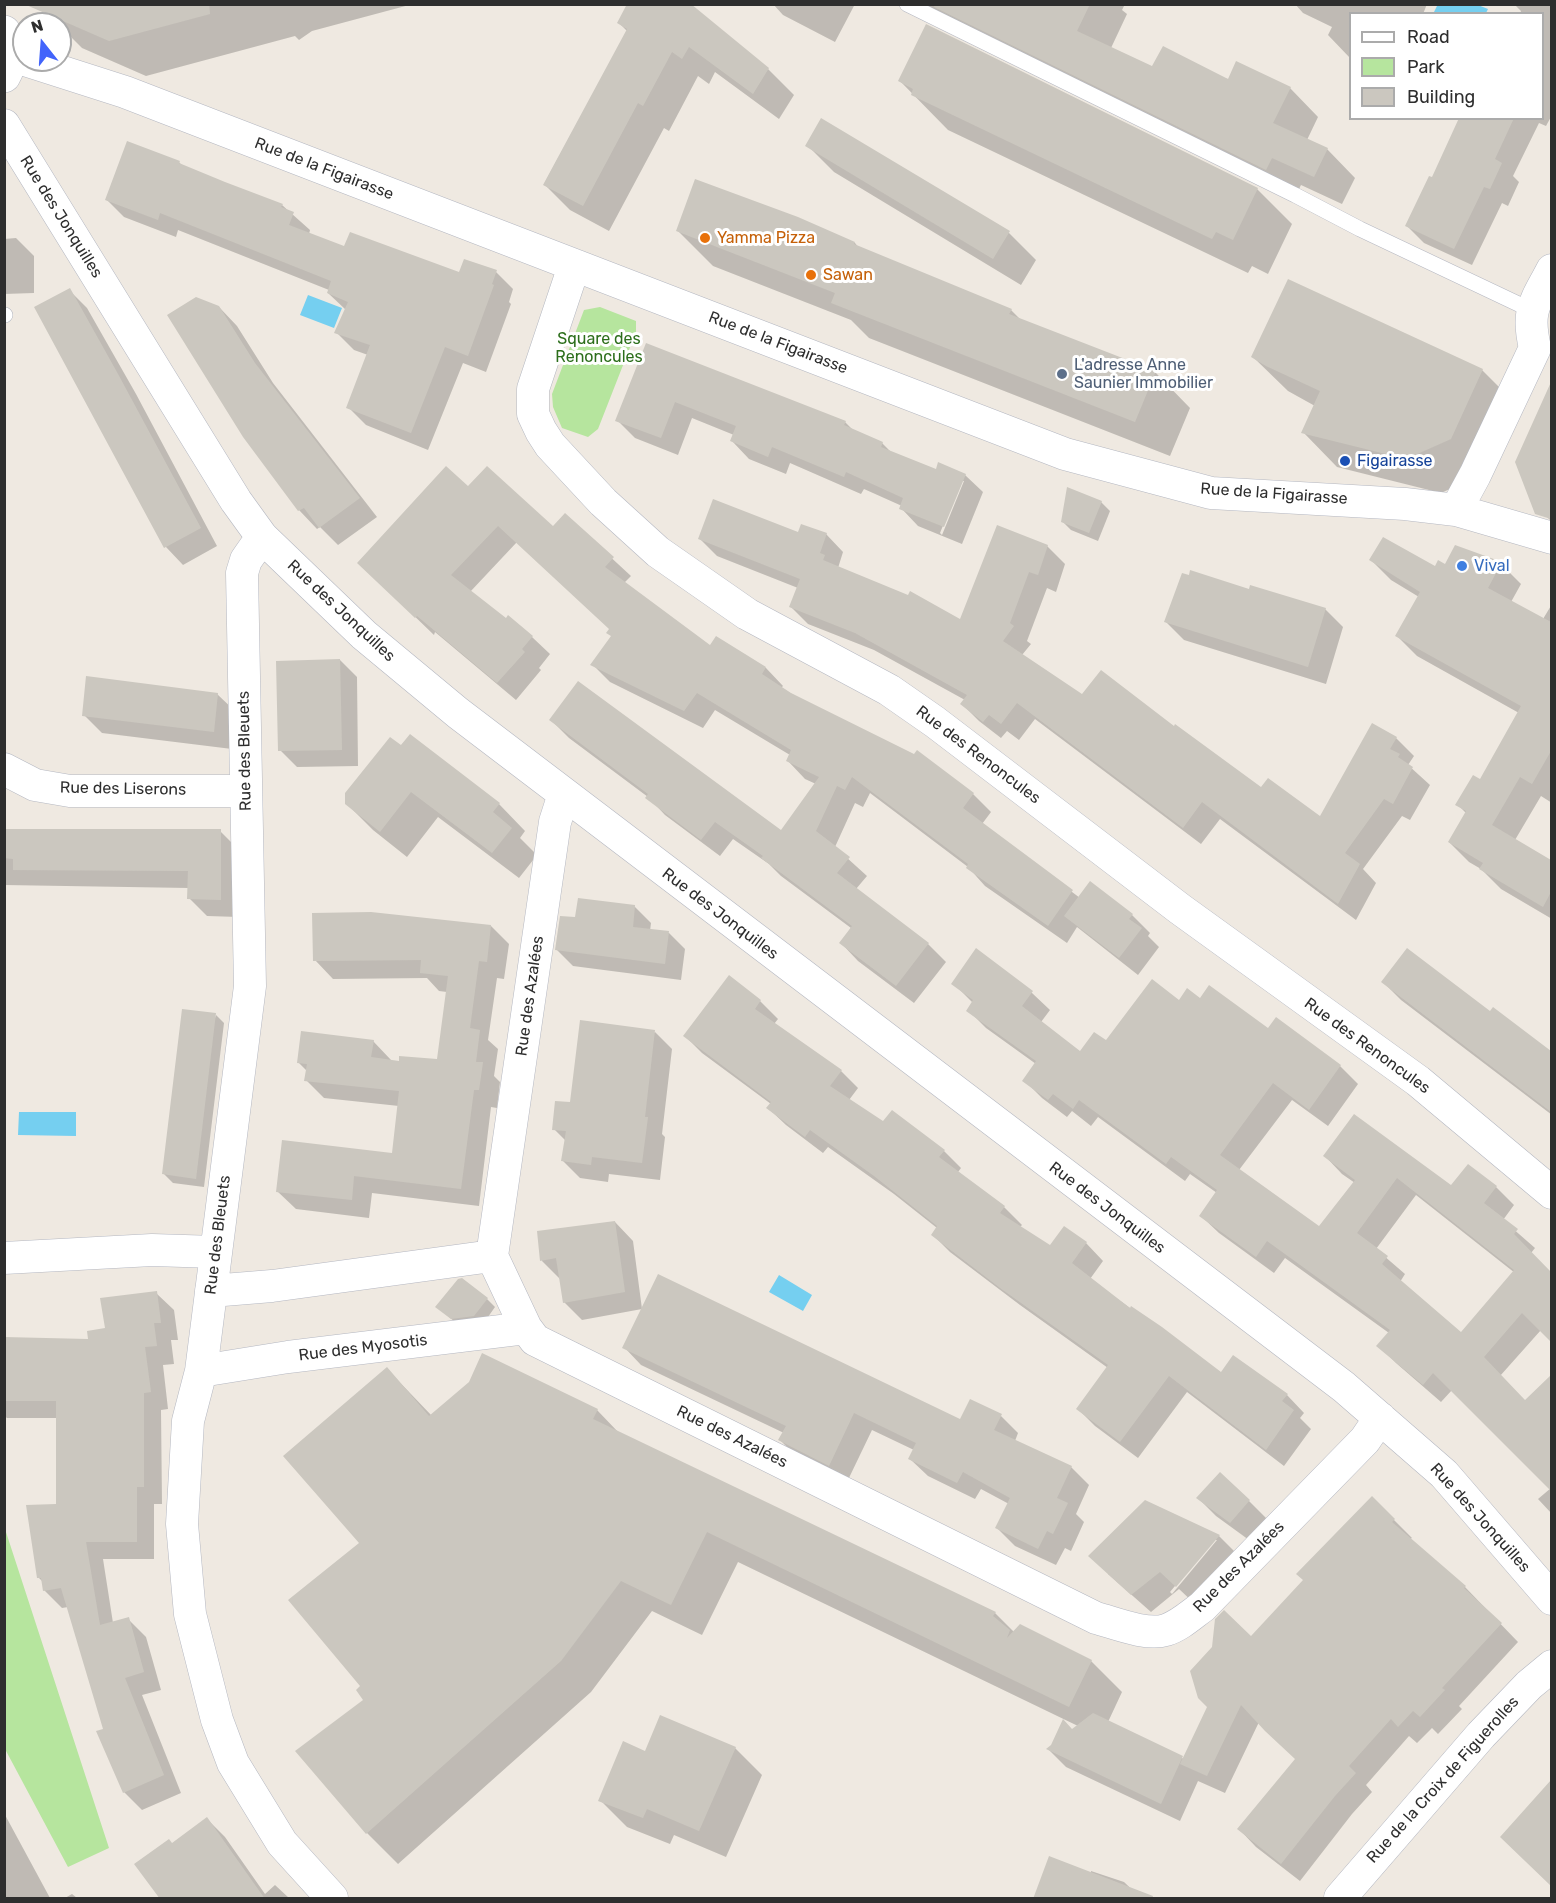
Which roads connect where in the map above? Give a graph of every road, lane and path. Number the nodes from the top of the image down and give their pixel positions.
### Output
1 (907, 4) edge
2 (61, 72) edge
3 (4, 125) edge
4 (574, 266) junction
5 (1551, 270) edge
6 (1531, 310) junction
7 (1456, 510) junction
8 (262, 537) junction
9 (1551, 538) edge
10 (4, 769) edge
11 (246, 791) junction
12 (564, 794) junction
13 (1551, 1193) edge
14 (216, 1252) junction
15 (492, 1256) junction
16 (4, 1258) edge
17 (211, 1291) junction
18 (526, 1328) junction
19 (201, 1371) junction
20 (1380, 1418) junction
21 (1551, 1599) edge
22 (1551, 1666) edge
23 (332, 1899) edge
24 (1340, 1899) edge

1 - 6 lane
2 - 4 street, Rue de la Figairasse
3 - 8 street, Rue des Jonquilles
4 - 7 street, Rue de la Figairasse
4 - 13 street, Rue des Renoncules
5 - 6 street
6 - 7 street
7 - 9 street, Rue de la Figairasse
8 - 11 street, Rue des Bleuets
8 - 12 street, Rue des Jonquilles
10 - 11 street, Rue des Liserons
11 - 14 street, Rue des Bleuets
12 - 15 street, Rue des Azalées
12 - 20 street, Rue des Jonquilles
14 - 16 street
14 - 17 street, Rue des Bleuets
15 - 17 street
15 - 18 street, Rue des Azalées
17 - 19 street, Rue des Bleuets
18 - 19 street, Rue des Myosotis
18 - 20 street, Rue des Azalées
19 - 23 street, Rue des Bleuets
20 - 21 street, Rue des Jonquilles
22 - 24 street, Rue de la Croix de Figuerolles

